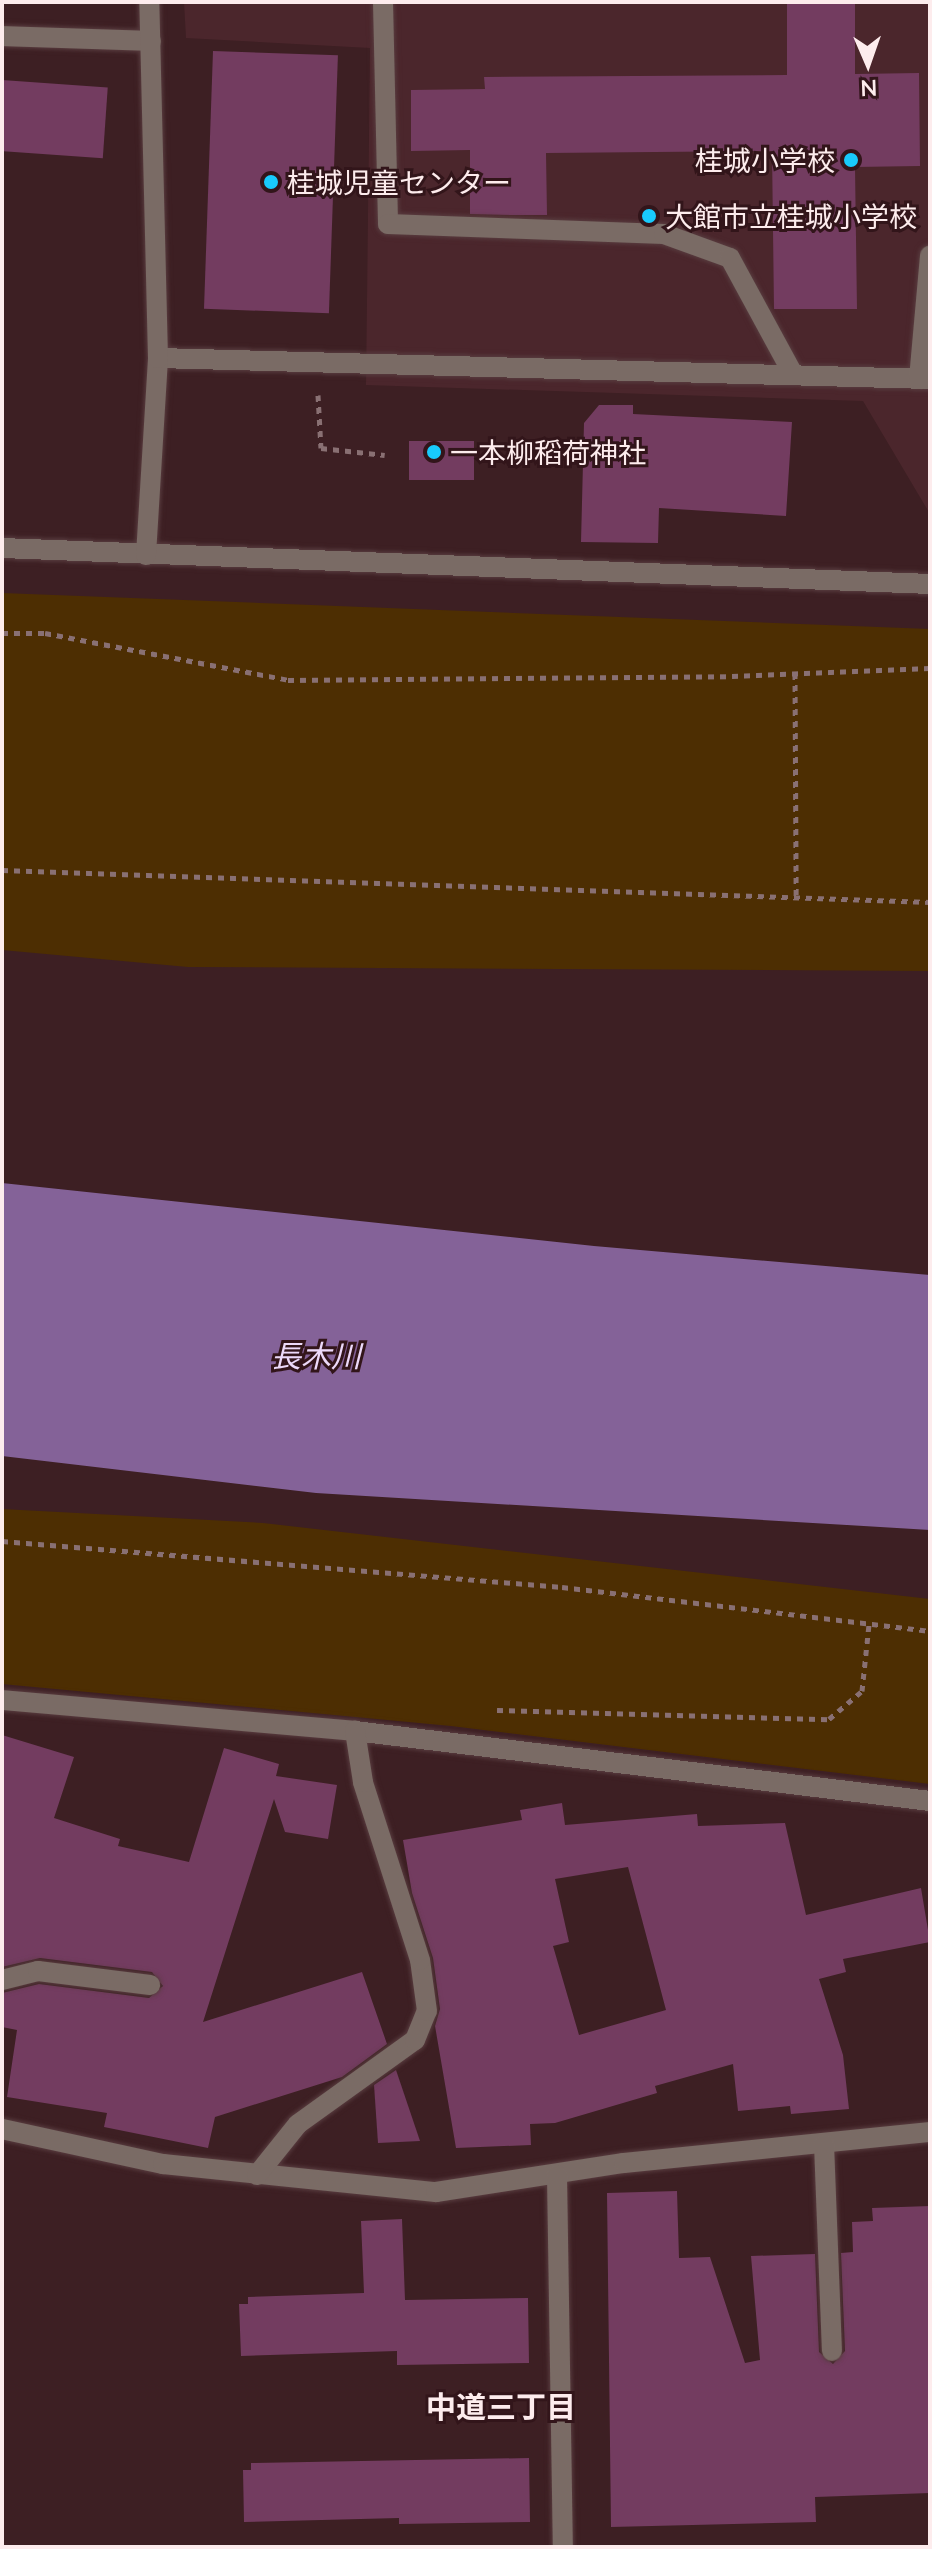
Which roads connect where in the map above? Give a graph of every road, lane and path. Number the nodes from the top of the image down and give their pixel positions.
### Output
1 (149, 2) edge
2 (383, 2) edge
3 (2, 36) edge
4 (151, 41) junction
5 (930, 255) edge
6 (158, 358) junction
7 (319, 362) junction
8 (793, 374) junction
9 (924, 379) edge
10 (385, 455) dead end
11 (2, 548) edge
12 (146, 555) junction
13 (930, 584) edge
14 (2, 633) edge
15 (930, 668) edge
16 (795, 673) junction
17 (2, 870) edge
18 (796, 897) junction
19 (930, 902) edge
20 (2, 1541) edge
21 (869, 1624) junction
22 (930, 1631) edge
23 (2, 1700) edge
24 (487, 1710) dead end
25 (355, 1731) junction
26 (930, 1801) edge
27 (2, 1980) edge
28 (150, 1985) dead end
29 (2, 2129) edge
30 (930, 2132) edge
31 (824, 2144) junction
32 (257, 2175) junction
33 (557, 2175) junction
34 (832, 2351) dead end
35 (563, 2547) edge

1 - 4 street
2 - 8 street
3 - 4 street
4 - 6 street
5 - 9 street
6 - 7 street
6 - 12 street
7 - 8 street
7 - 10 path
8 - 9 street
11 - 12 street
12 - 13 street
14 - 16 path
15 - 16 path
16 - 18 path
17 - 18 path
18 - 19 path
20 - 21 path
21 - 22 path
21 - 24 path
23 - 25 street
25 - 26 street
25 - 32 street
27 - 28 street
29 - 32 street
30 - 31 street
31 - 33 street
31 - 34 street
32 - 33 street
33 - 35 street

